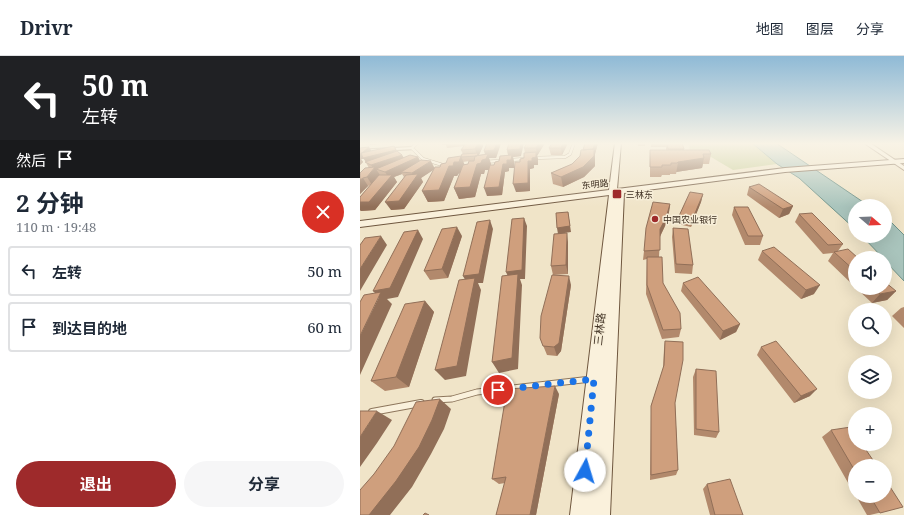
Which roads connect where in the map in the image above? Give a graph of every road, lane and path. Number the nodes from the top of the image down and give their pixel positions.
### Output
1 (442, 164) edge
2 (618, 164) edge
3 (620, 164) edge
4 (857, 164) edge
5 (448, 166) edge
6 (617, 191) junction
7 (360, 224) edge
8 (594, 379) junction
9 (367, 412) edge
10 (580, 515) edge
11 (600, 515) edge

1 - 5 lane
2 - 6 main road, 三林路
3 - 6 main road, 三林路
4 - 6 main road, 东明路
6 - 7 main road, 东明路
6 - 8 main road, 三林路
6 - 11 main road, 三林路
8 - 9 lane
8 - 10 main road, 三林路

